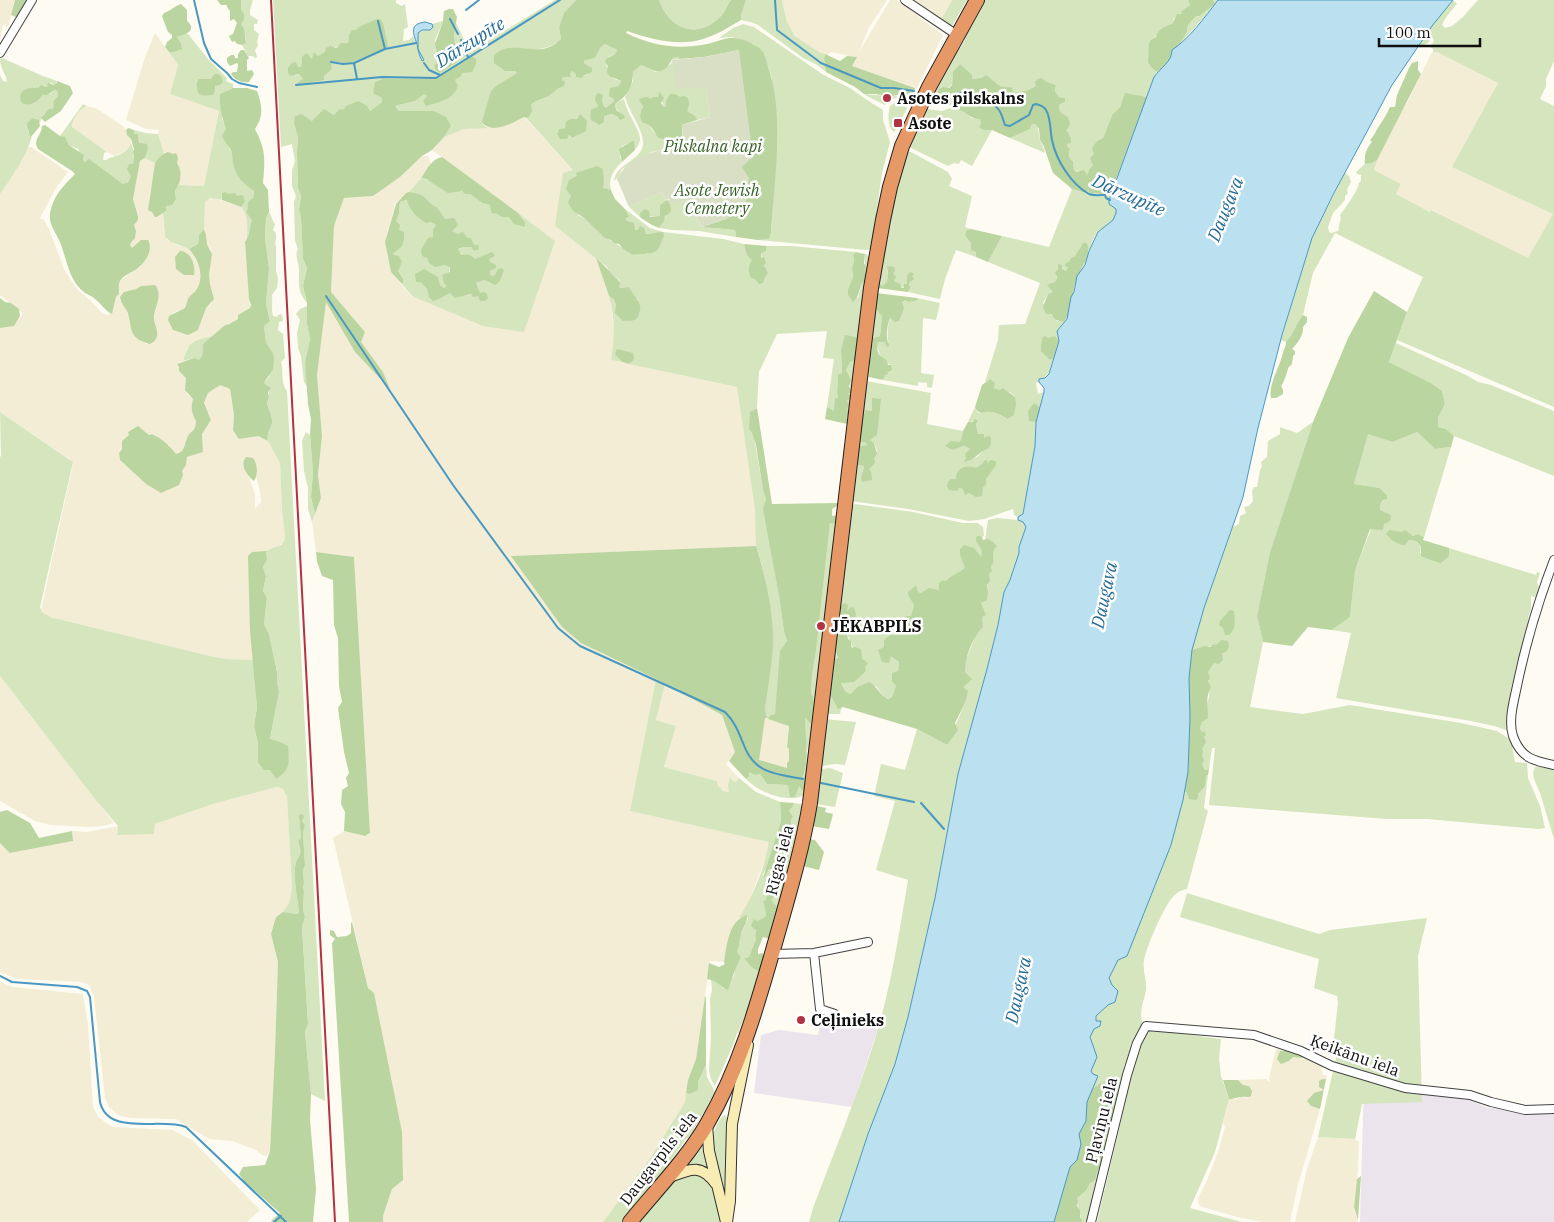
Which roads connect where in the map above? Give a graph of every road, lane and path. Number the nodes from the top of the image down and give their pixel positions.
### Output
1 (32, 0) edge
2 (905, 0) edge
3 (977, 0) edge
4 (957, 35) junction
5 (0, 53) edge
6 (1554, 560) edge
7 (1554, 765) edge
8 (868, 942) dead end
9 (814, 953) junction
10 (772, 954) junction
11 (835, 1014) dead end
12 (1146, 1026) joint
13 (749, 1032) junction
14 (716, 1109) junction
15 (1554, 1109) edge
16 (732, 1124) junction
17 (706, 1125) junction
18 (667, 1178) junction
19 (717, 1185) junction
20 (630, 1222) edge
21 (727, 1222) edge
22 (1091, 1222) edge

1 - 5 street
2 - 4 street
3 - 4 highway, Rīgas iela
4 - 10 highway, Rīgas iela
6 - 7 street
8 - 9 street
9 - 10 street
9 - 11 street
10 - 13 highway, Rīgas iela
12 - 15 street, Ķeikānu iela
12 - 22 street, Pļaviņu iela
13 - 14 highway, Daugavpils iela
13 - 16 main road, Rīgas iela
14 - 16 main road
14 - 17 highway, Daugavpils iela
16 - 21 main road, Rīgas iela
17 - 18 highway, Daugavpils iela
17 - 19 main road
18 - 19 main road
18 - 20 highway, Daugavpils iela
19 - 21 main road

